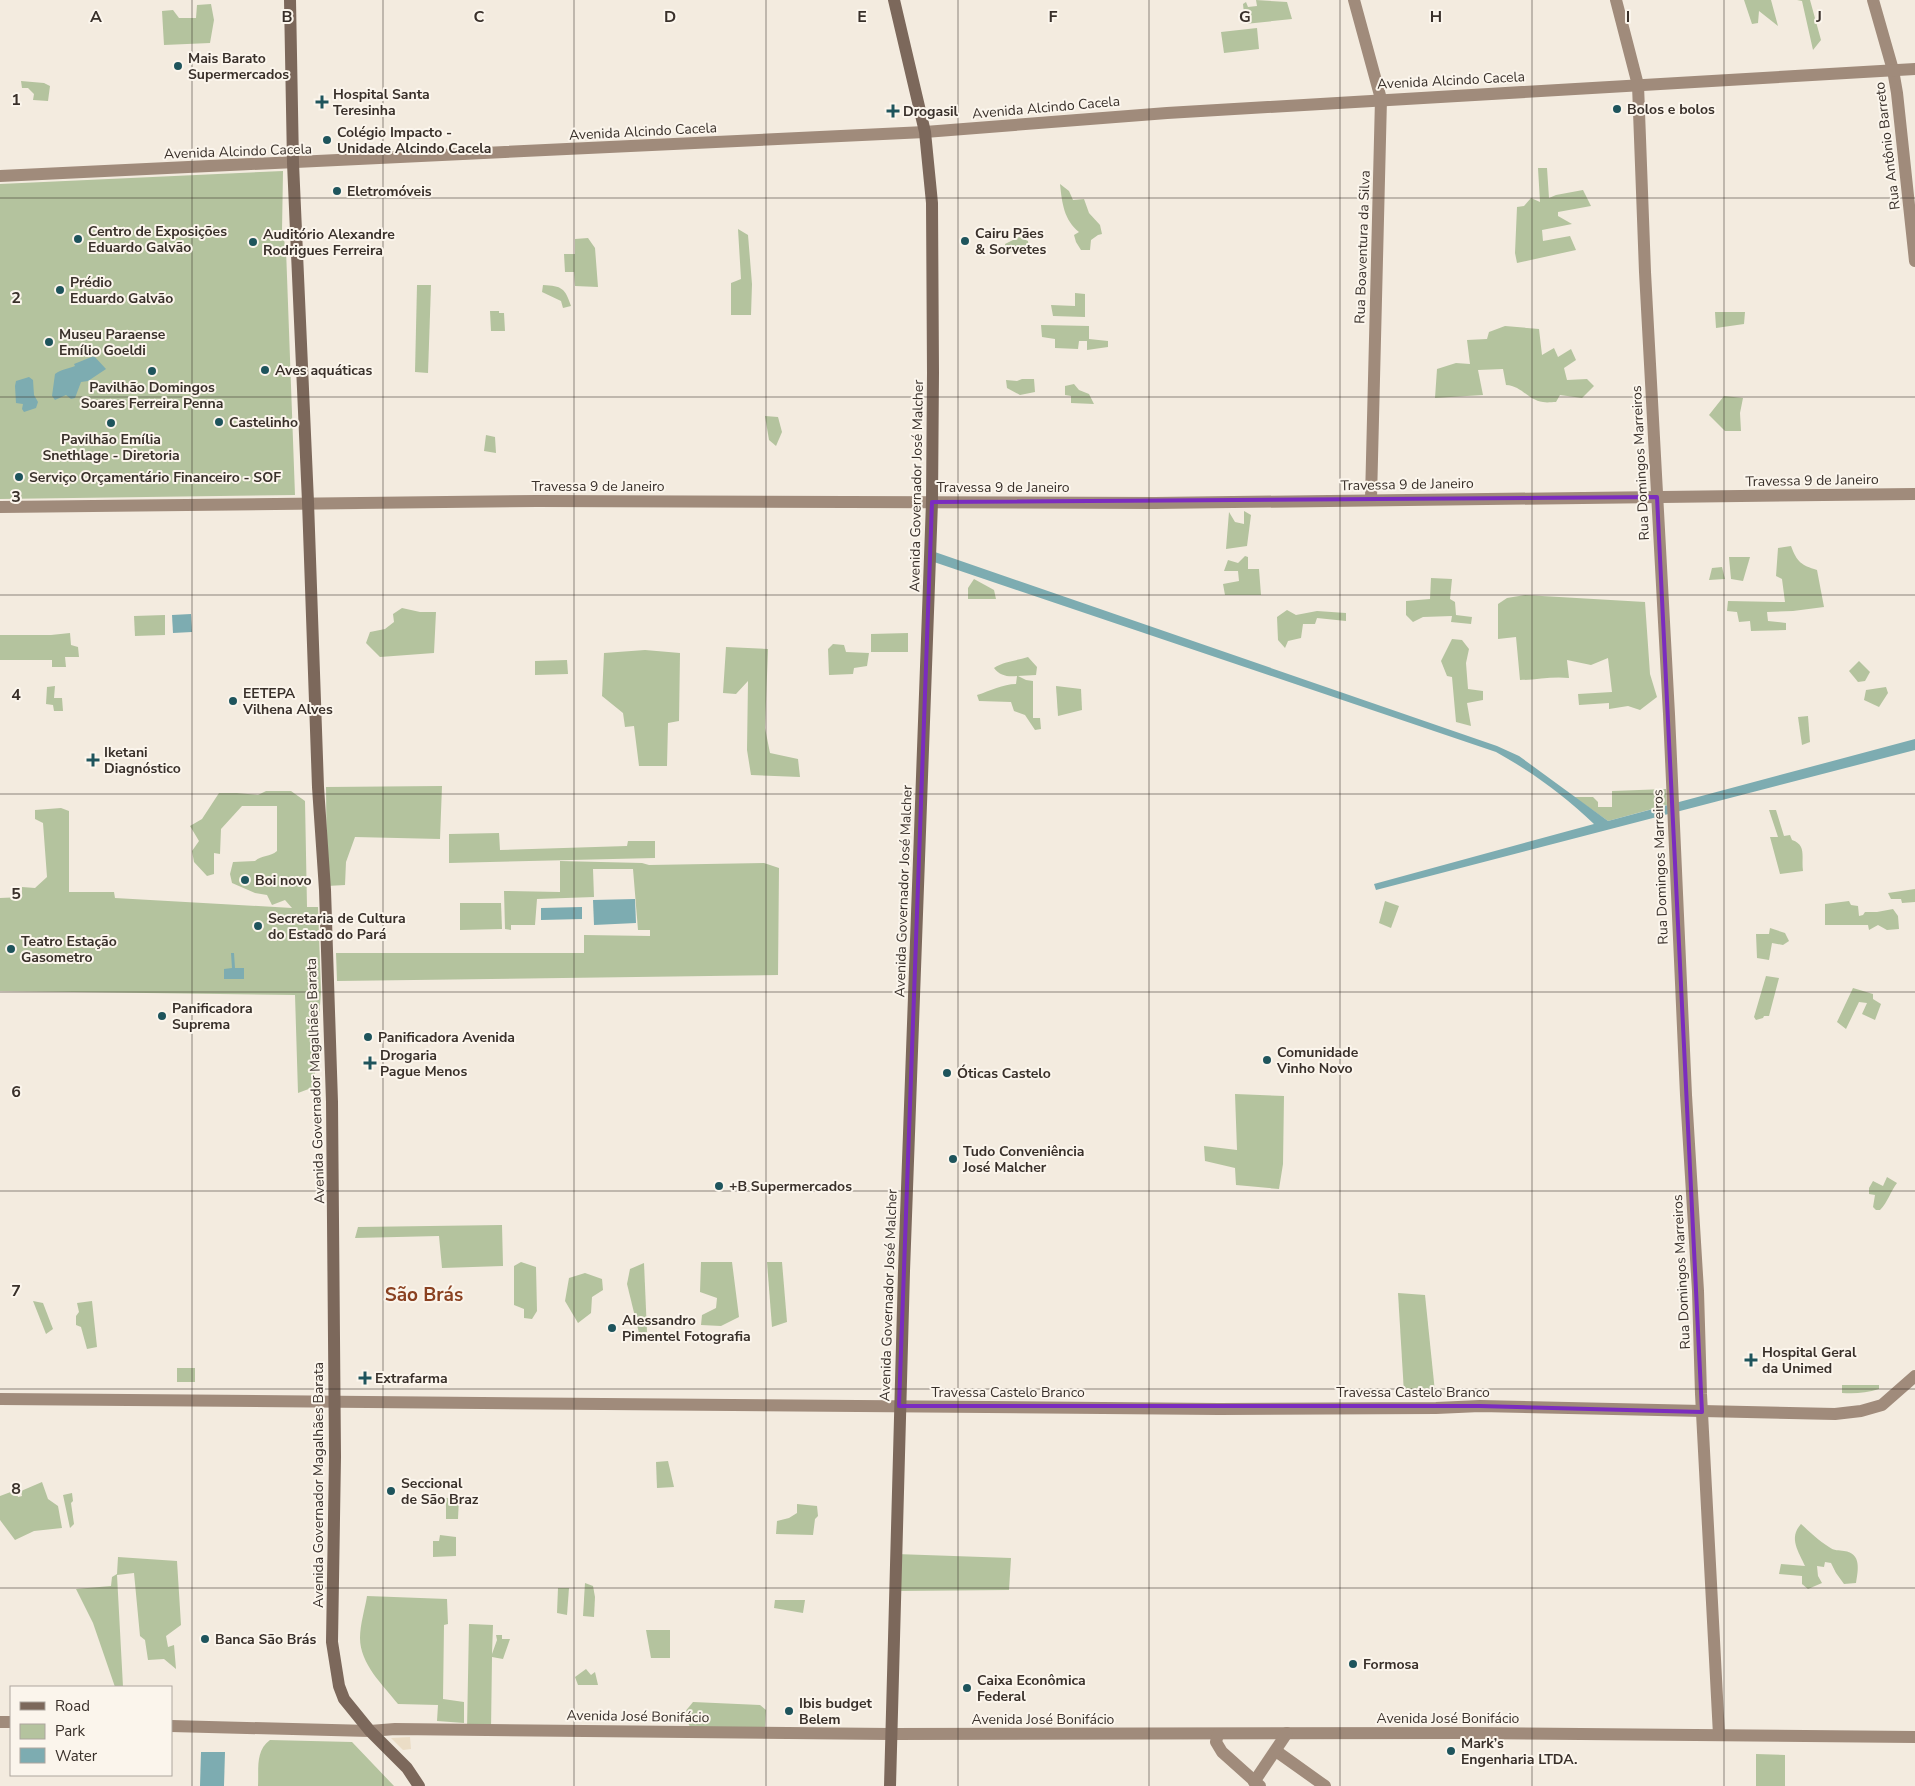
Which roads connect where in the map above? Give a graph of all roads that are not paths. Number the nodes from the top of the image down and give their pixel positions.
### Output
1 (290, 0) edge
2 (894, 0) edge
3 (1354, 0) edge
4 (1616, 0) edge
5 (1873, 0) edge
6 (1915, 69) edge
7 (1893, 70) junction
8 (1638, 85) junction
9 (1381, 99) junction
10 (925, 132) junction
11 (293, 163) junction
12 (0, 176) edge
13 (1915, 261) edge
14 (1915, 494) edge
15 (1657, 497) junction
16 (1371, 499) junction
17 (308, 502) junction
18 (932, 502) junction
19 (0, 507) edge
20 (1915, 1376) edge
21 (0, 1398) edge
22 (334, 1401) junction
23 (899, 1406) junction
24 (1702, 1412) junction
25 (172, 1726) edge
26 (370, 1730) junction
27 (1287, 1733) junction
28 (890, 1734) junction
29 (1218, 1734) junction
30 (1719, 1735) junction
31 (1915, 1737) edge
32 (1276, 1751) junction
33 (1257, 1784) edge
34 (419, 1786) edge
35 (890, 1786) edge
36 (1325, 1786) edge

1 - 11 main road, Avenida Governador Magalhães Barata
2 - 10 main road, Avenida Governador José Malcher
3 - 9 main road, Rua Boaventura da Silva
4 - 8 main road, Rua Domingos Marreiros
5 - 7 main road, Rua Antônio Barreto
6 - 7 main road, Avenida Alcindo Cacela
7 - 8 main road, Avenida Alcindo Cacela
7 - 13 main road, Rua Antônio Barreto
8 - 9 main road, Avenida Alcindo Cacela
8 - 15 main road, Rua Domingos Marreiros
9 - 10 main road, Avenida Alcindo Cacela
9 - 16 main road, Rua Boaventura da Silva
10 - 11 main road, Avenida Alcindo Cacela
10 - 18 main road, Avenida Governador José Malcher
11 - 12 main road, Avenida Alcindo Cacela
11 - 17 main road, Avenida Governador Magalhães Barata
14 - 15 main road, Travessa 9 de Janeiro
15 - 16 main road, Travessa 9 de Janeiro
15 - 24 main road, Rua Domingos Marreiros
16 - 18 main road, Travessa 9 de Janeiro
17 - 18 main road, Travessa 9 de Janeiro
17 - 19 main road, Travessa 9 de Janeiro
17 - 22 main road, Avenida Governador Magalhães Barata
18 - 23 main road, Avenida Governador José Malcher
20 - 24 main road, Travessa Castelo Branco
21 - 22 main road, Travessa Castelo Branco
22 - 23 main road, Travessa Castelo Branco
22 - 26 main road, Avenida Governador Magalhães Barata
23 - 24 main road, Travessa Castelo Branco
23 - 28 main road, Avenida Governador José Malcher
24 - 30 main road, Rua Domingos Marreiros
25 - 26 main road, Avenida José Bonifácio
26 - 28 main road, Avenida José Bonifácio
26 - 34 main road, Avenida Governador Magalhães Barata
27 - 29 main road, Avenida José Bonifácio
27 - 30 main road, Avenida José Bonifácio
27 - 32 main road
28 - 29 main road, Avenida José Bonifácio
28 - 35 main road, Avenida Governador José Malcher
29 - 33 main road
30 - 31 main road, Avenida José Bonifácio
32 - 33 main road
32 - 36 main road

